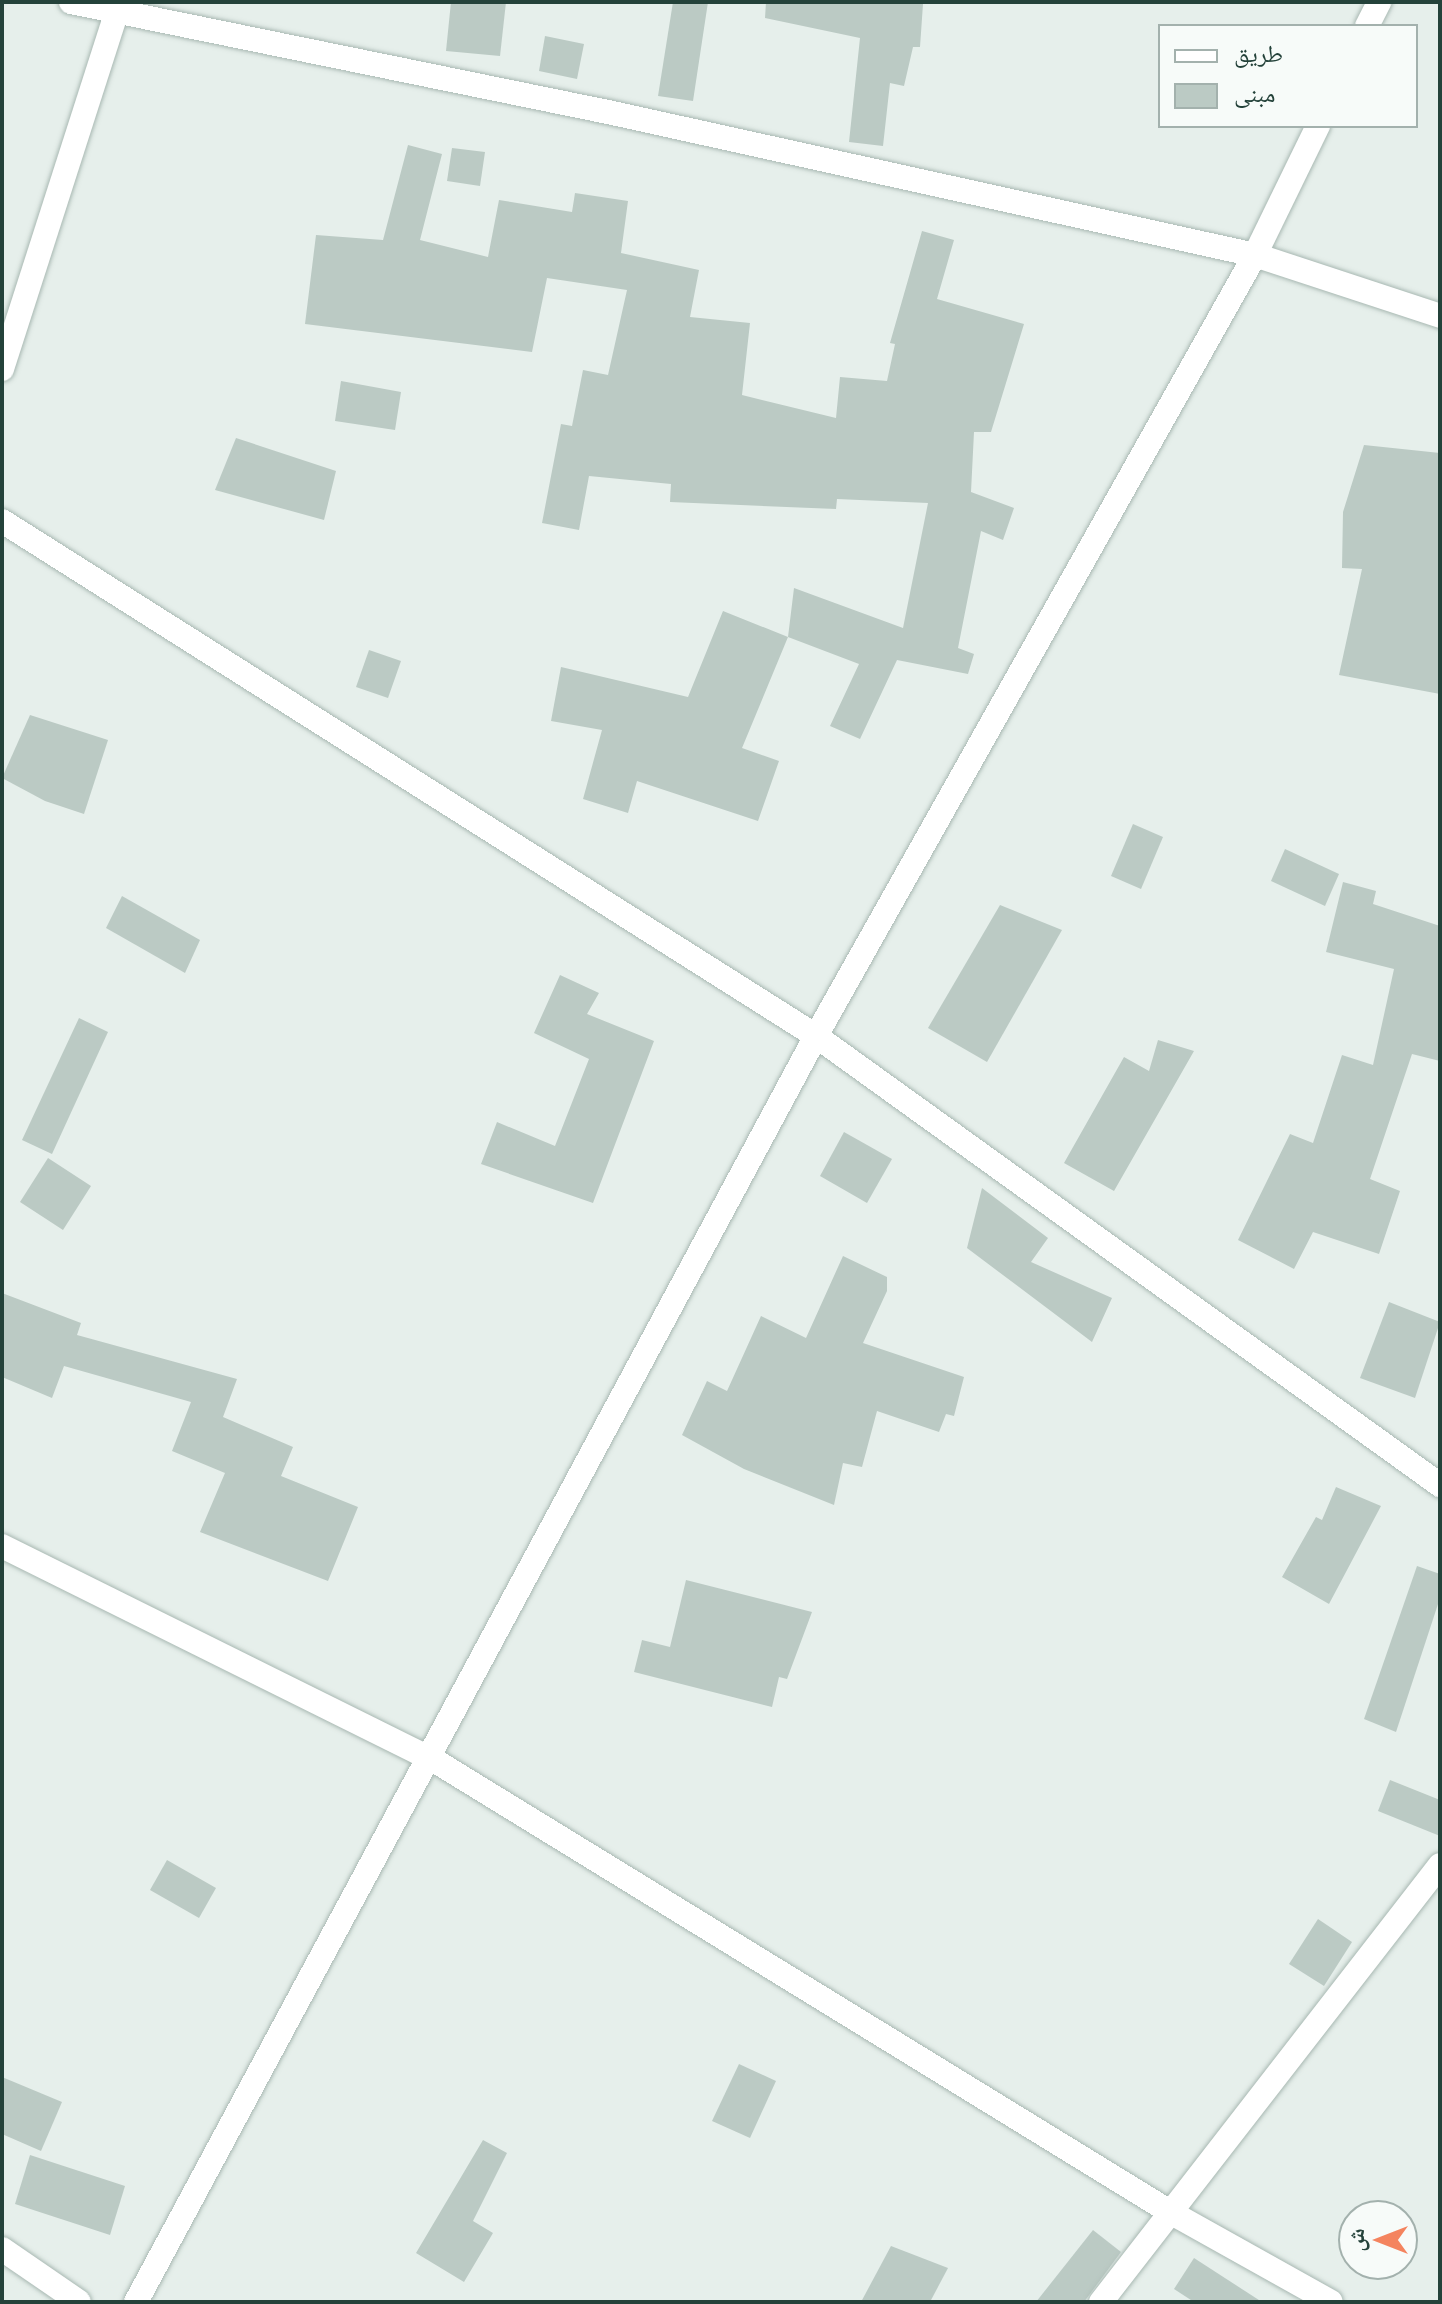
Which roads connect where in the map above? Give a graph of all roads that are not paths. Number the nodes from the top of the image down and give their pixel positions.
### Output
1 (71, 2) edge
2 (1379, 2) edge
3 (118, 7) edge
4 (1368, 24) edge
5 (1317, 128) edge
6 (1255, 255) junction
7 (1440, 316) edge
8 (2, 369) edge
9 (2, 521) edge
10 (816, 1036) junction
11 (1440, 1485) edge
12 (2, 1546) edge
13 (432, 1759) junction
14 (1440, 1865) edge
15 (1170, 2212) junction
16 (2, 2249) edge
17 (79, 2302) edge
18 (136, 2302) edge
19 (1101, 2302) edge
20 (1331, 2302) edge

1 - 3 street
2 - 4 street
3 - 6 street
3 - 8 street
5 - 6 street
6 - 7 street
6 - 10 street
9 - 10 street
10 - 11 street
10 - 13 street
12 - 13 street
13 - 15 street
13 - 18 street
14 - 15 street
15 - 19 street
15 - 20 street
16 - 17 street

